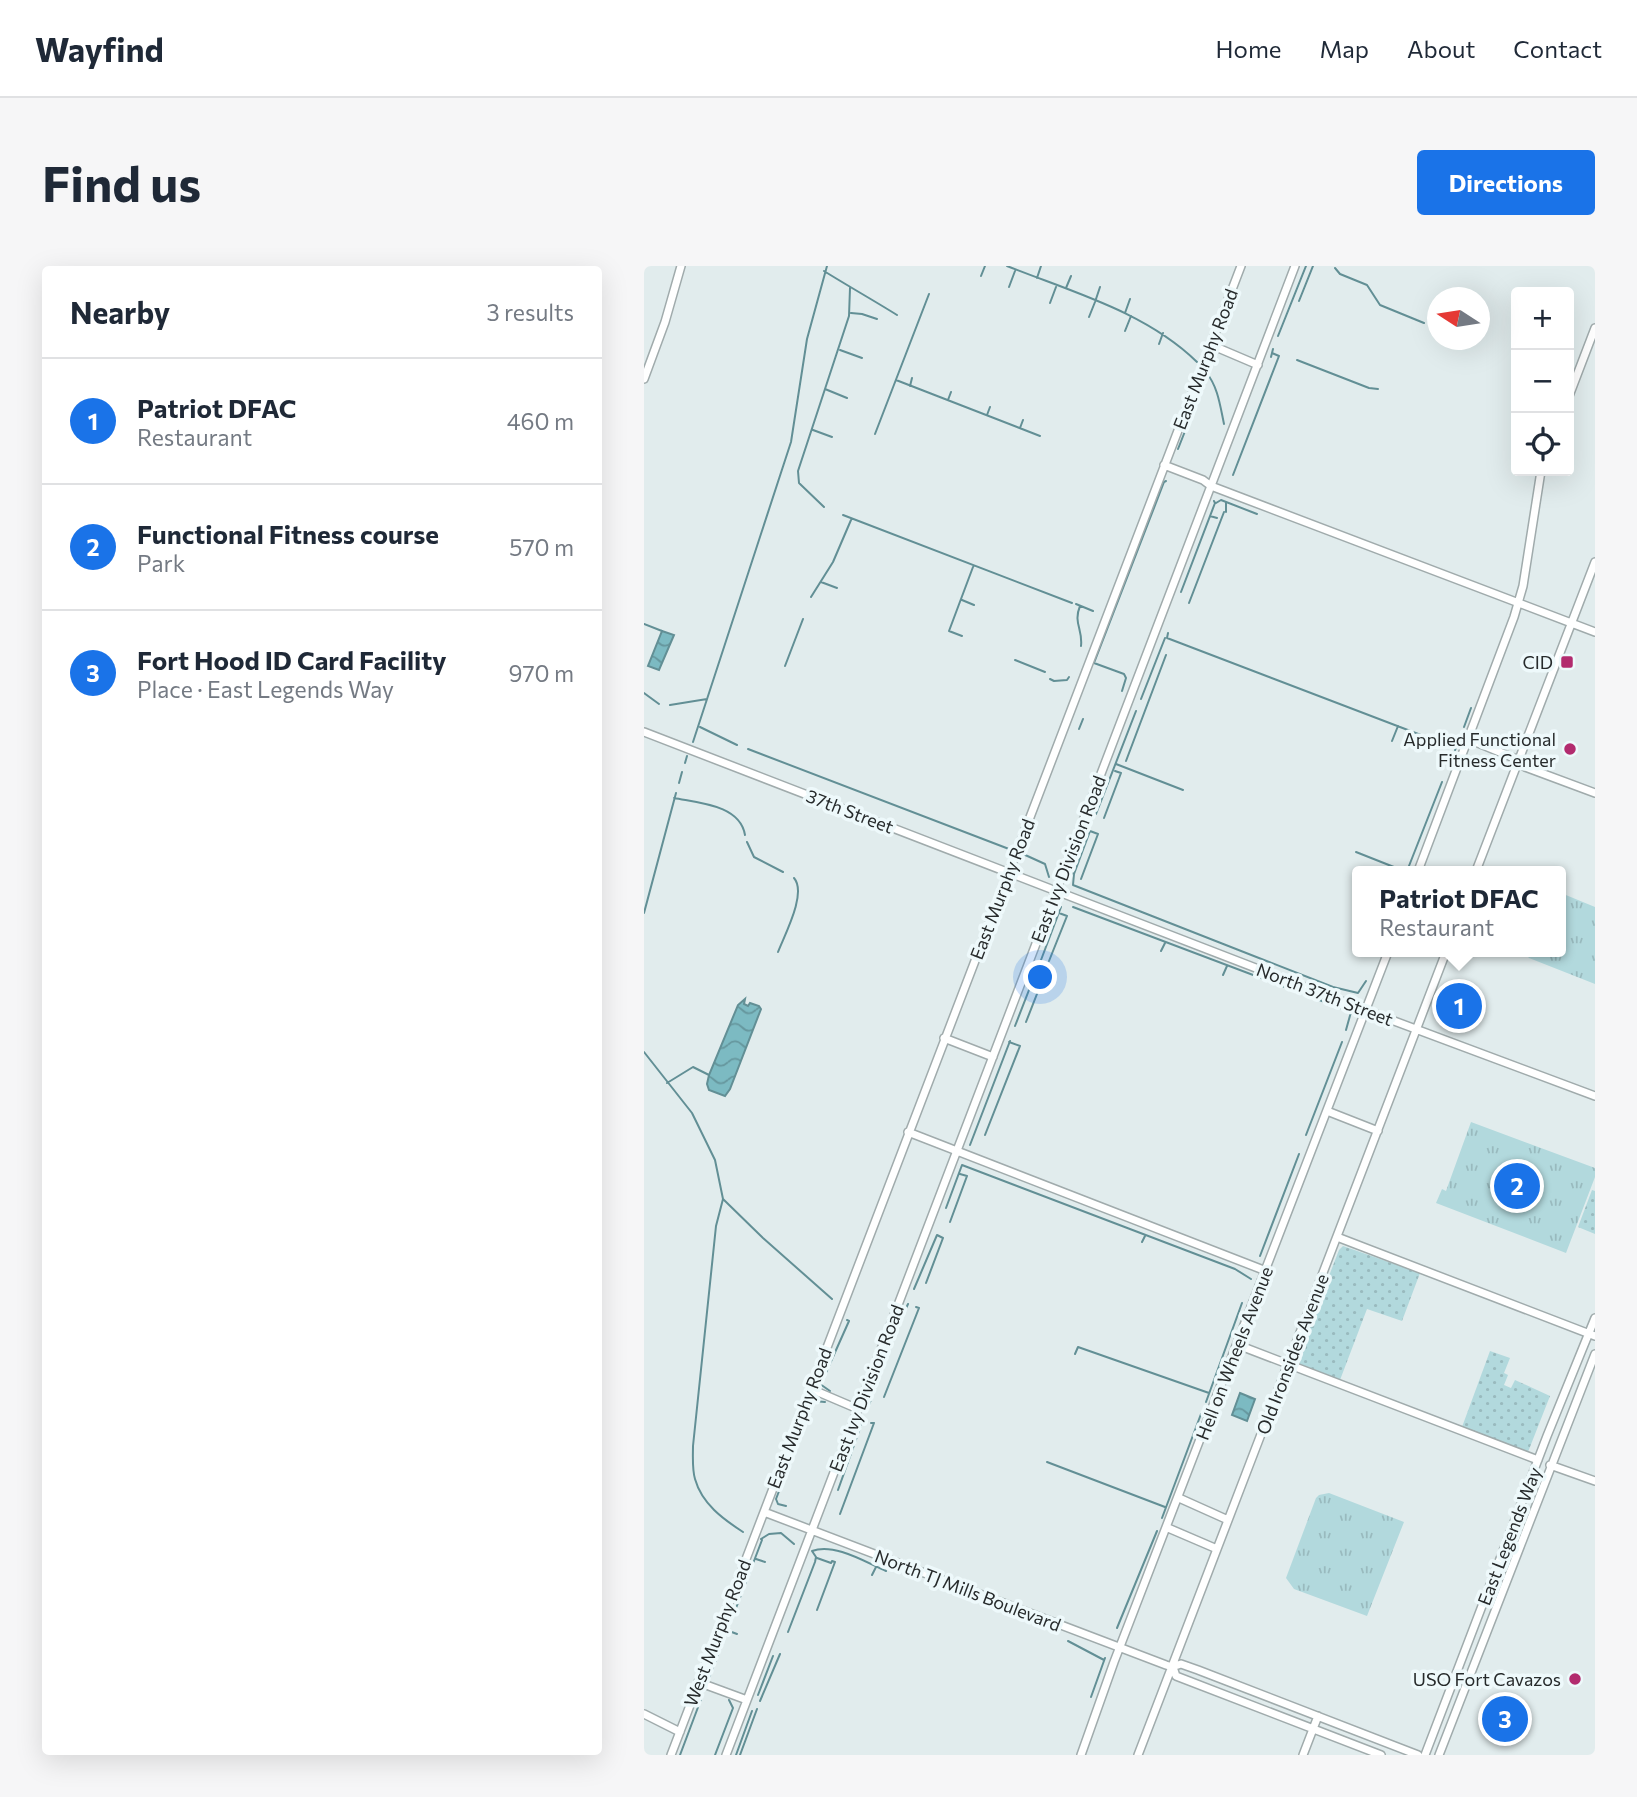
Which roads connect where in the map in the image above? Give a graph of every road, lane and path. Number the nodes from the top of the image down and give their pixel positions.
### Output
1 (681, 266) edge
2 (1241, 266) edge
3 (1296, 266) edge
4 (1595, 328) edge
5 (1211, 345) junction
6 (1258, 365) junction
7 (644, 379) edge
8 (1574, 383) edge
9 (1164, 465) junction
10 (1540, 476) edge
11 (1211, 486) junction
12 (1595, 562) edge
13 (1519, 603) junction
14 (1572, 623) junction
15 (1595, 632) edge
16 (644, 732) edge
17 (1468, 739) junction
18 (1519, 760) junction
19 (1595, 793) edge
20 (1420, 866) edge
21 (1478, 866) edge
22 (1009, 871) junction
23 (1057, 890) junction
24 (1386, 957) edge
25 (1444, 957) edge
26 (1366, 1010) junction
27 (1416, 1029) junction
28 (944, 1038) junction
29 (993, 1057) junction
30 (1595, 1096) edge
31 (1327, 1111) junction
32 (1378, 1130) junction
33 (908, 1132) junction
34 (957, 1151) junction
35 (1337, 1237) junction
36 (1266, 1271) junction
37 (1595, 1318) edge
38 (1592, 1335) edge
39 (1238, 1345) junction
40 (1595, 1354) edge
41 (1288, 1364) junction
42 (811, 1389) junction
43 (858, 1409) junction
44 (1547, 1436) junction
45 (1538, 1460) junction
46 (1550, 1465) junction
47 (1595, 1481) edge
48 (1542, 1485) junction
49 (1179, 1498) junction
50 (764, 1512) junction
51 (1228, 1520) junction
52 (1168, 1528) junction
53 (811, 1530) junction
54 (1217, 1549) junction
55 (1121, 1648) junction
56 (1172, 1667) junction
57 (698, 1682) junction
58 (747, 1700) junction
59 (644, 1714) edge
60 (1318, 1716) junction
61 (1313, 1729) junction
62 (680, 1732) junction
63 (671, 1755) edge
64 (726, 1755) edge
65 (1081, 1755) edge
66 (1138, 1755) edge
67 (1303, 1755) edge
68 (1381, 1755) edge
69 (1418, 1755) edge
70 (1425, 1755) edge
71 (1439, 1755) edge

1 - 7 street
2 - 5 street, East Murphy Road
3 - 6 street, East Ivy Division Road
4 - 8 street
5 - 6 street
5 - 9 street, East Murphy Road
6 - 11 street, East Ivy Division Road
9 - 11 street
9 - 22 street, East Murphy Road
10 - 13 street
11 - 13 street
11 - 23 street, East Ivy Division Road
12 - 14 street
13 - 14 street
13 - 17 street
14 - 15 street
14 - 18 street
16 - 22 street, 37th Street
17 - 18 street
17 - 20 street
18 - 19 street
18 - 21 street
22 - 23 street, 37th Street
22 - 28 street, East Murphy Road
23 - 26 street, North 37th Street
23 - 29 street, East Ivy Division Road
24 - 26 street, Hell on Wheels Avenue
25 - 27 street, Old Ironsides Avenue
26 - 27 street, North 37th Street
26 - 31 street, Hell on Wheels Avenue
27 - 30 street, North 37th Street
27 - 32 street, Old Ironsides Avenue
28 - 29 street
28 - 33 street, East Murphy Road
29 - 34 street, East Ivy Division Road
31 - 32 street
31 - 36 street, Hell on Wheels Avenue
32 - 35 street, Old Ironsides Avenue
33 - 34 street
33 - 42 street, East Murphy Road
34 - 36 street
34 - 43 street, East Ivy Division Road
35 - 38 street
35 - 41 street, Old Ironsides Avenue
36 - 39 street, Hell on Wheels Avenue
37 - 38 street, East Legends Way
38 - 44 street, East Legends Way
39 - 41 street
39 - 49 street, Hell on Wheels Avenue
40 - 46 street, East Legends Way
41 - 45 street
41 - 51 street, Old Ironsides Avenue
42 - 43 street
42 - 50 street, East Murphy Road
43 - 53 street, East Ivy Division Road
44 - 45 street, East Legends Way
44 - 46 street
45 - 48 street
45 - 70 street, East Legends Way
46 - 47 street
46 - 48 street, East Legends Way
48 - 71 street, East Legends Way
49 - 51 street
49 - 52 street, Hell on Wheels Avenue
50 - 53 street, North TJ Mills Boulevard
50 - 57 street, West Murphy Road
51 - 54 street, Old Ironsides Avenue
52 - 54 street
52 - 55 street, Hell on Wheels Avenue
53 - 55 street, North TJ Mills Boulevard
53 - 58 street, East Ivy Division Road
54 - 56 street, Old Ironsides Avenue
55 - 56 street, North TJ Mills Boulevard
55 - 65 street, Hell on Wheels Avenue
56 - 60 street, North TJ Mills Boulevard
56 - 61 street, North TJ Mills Boulevard
56 - 66 street, Old Ironsides Avenue
57 - 58 street
57 - 62 street, West Murphy Road
58 - 64 street, East Ivy Division Road
59 - 62 street
60 - 61 street
60 - 69 street, North TJ Mills Boulevard
61 - 67 street
61 - 68 street, North TJ Mills Boulevard
62 - 63 street, West Murphy Road

